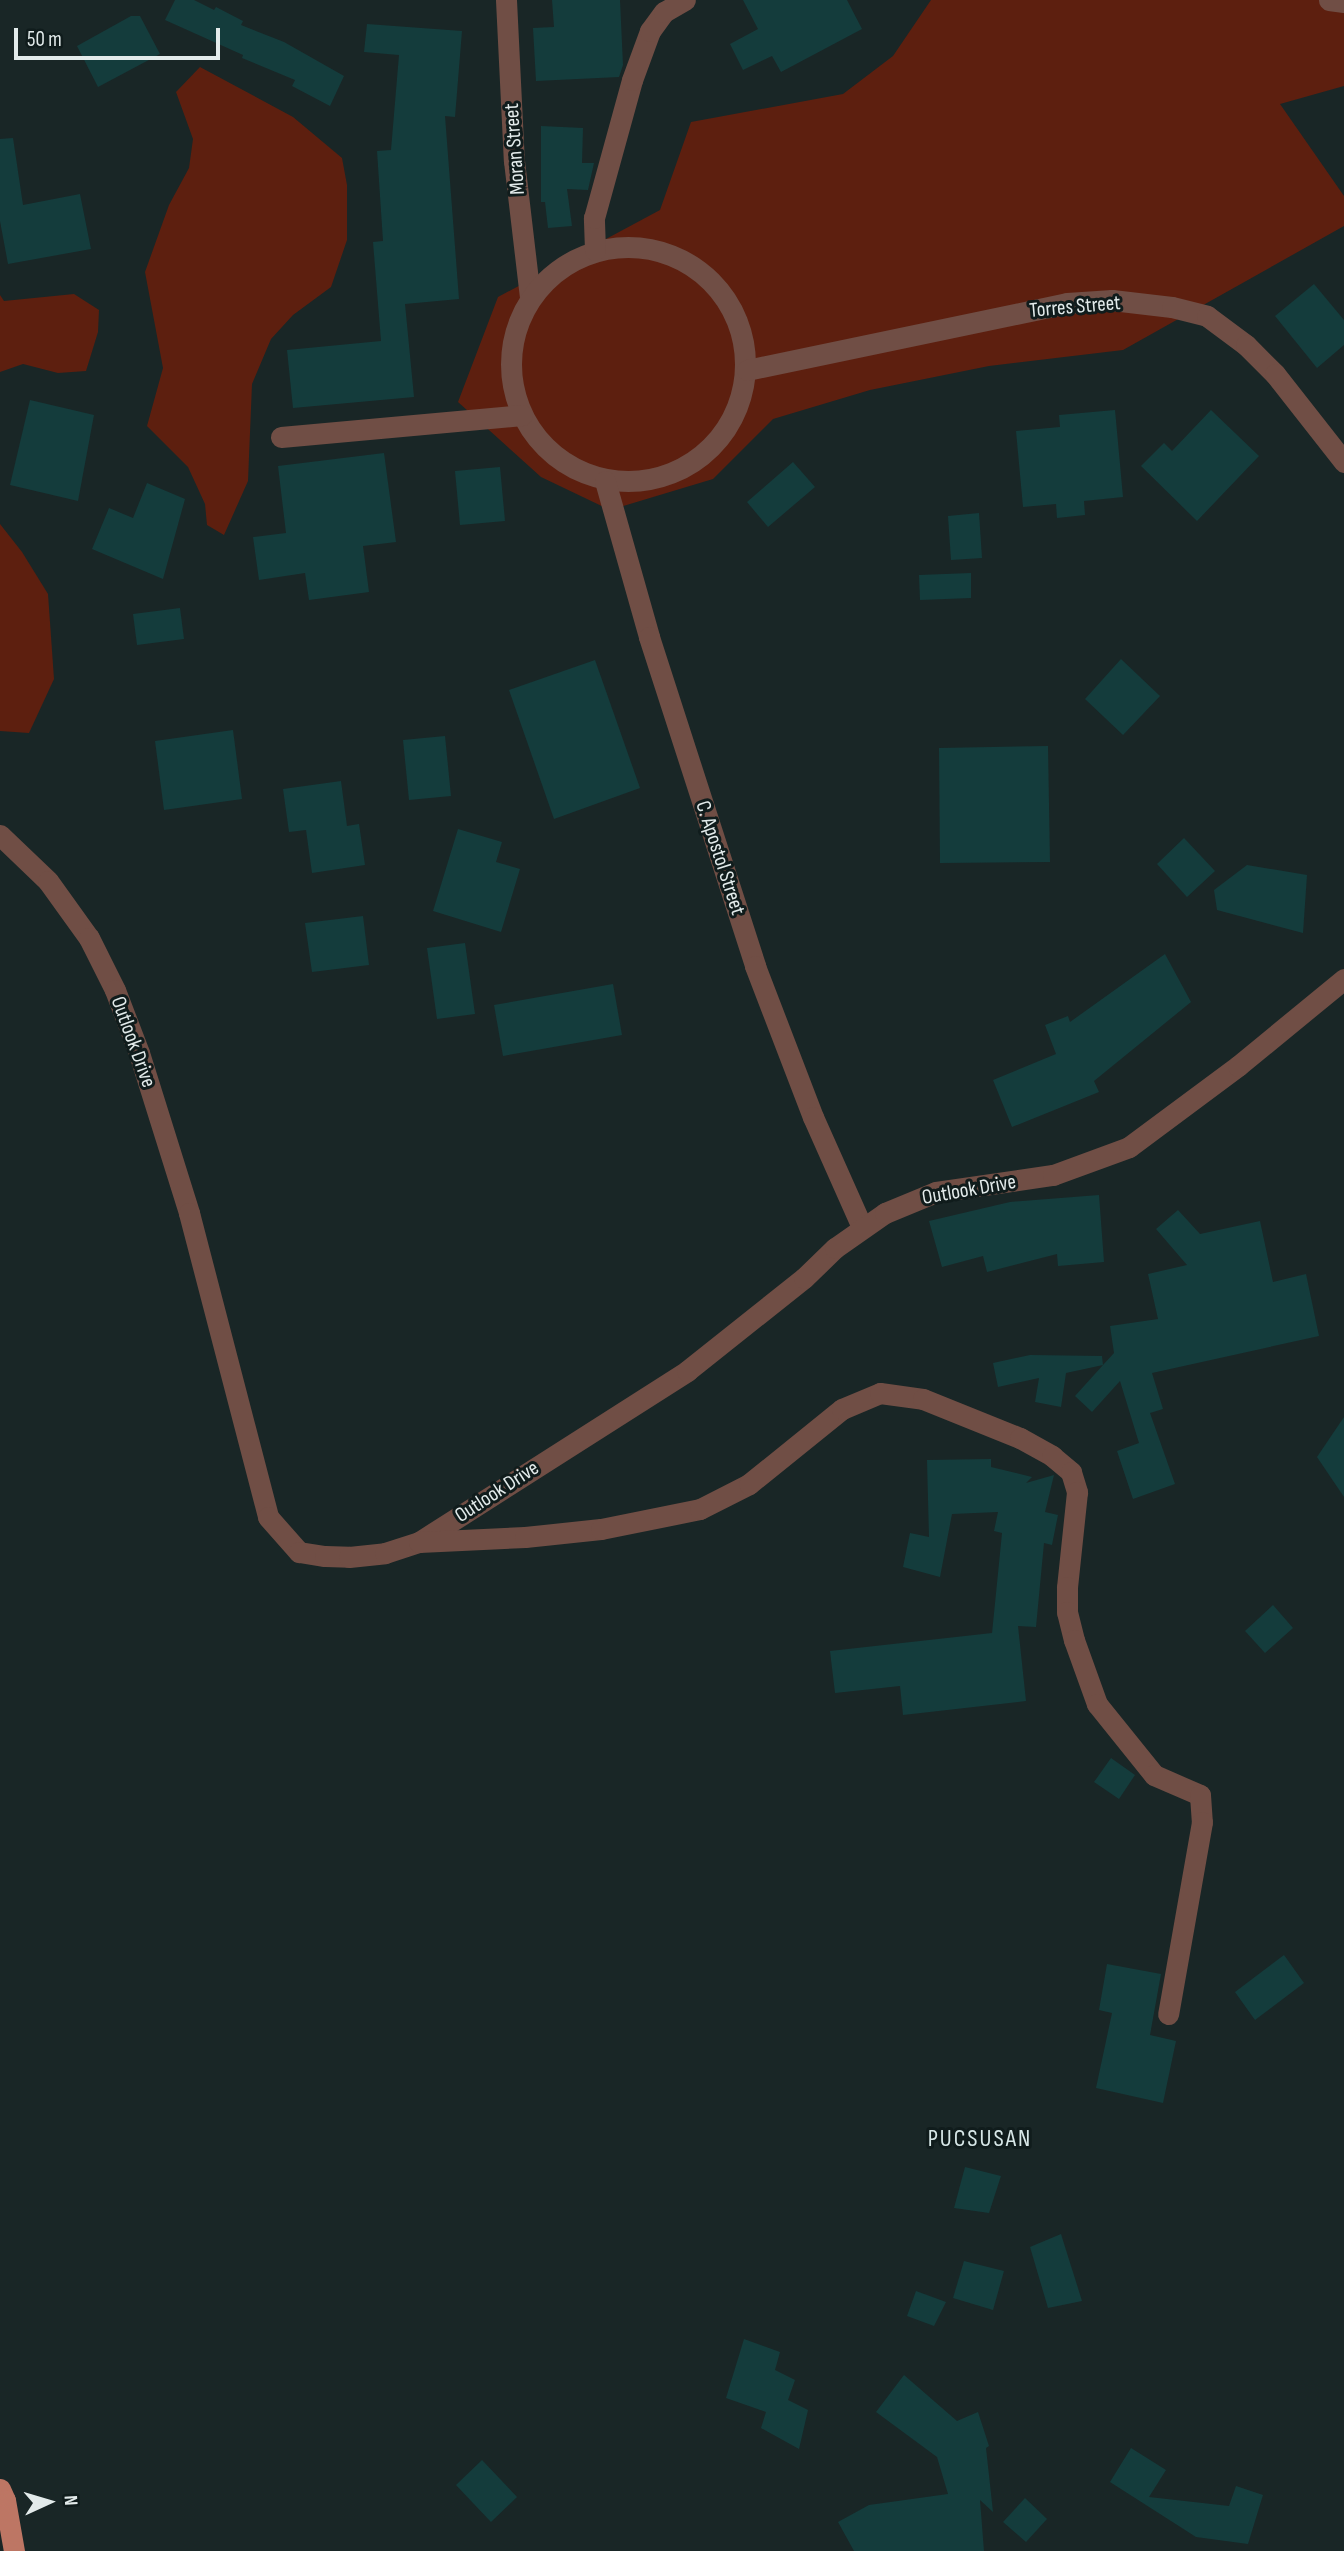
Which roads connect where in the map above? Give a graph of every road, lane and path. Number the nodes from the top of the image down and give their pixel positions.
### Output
1 (506, 0) edge
2 (685, 0) edge
3 (1329, 0) edge
4 (1344, 2) edge
5 (595, 250) junction
6 (530, 298) junction
7 (747, 370) junction
8 (522, 415) junction
9 (281, 437) dead end
10 (1344, 462) edge
11 (605, 481) junction
12 (0, 835) edge
13 (1344, 979) edge
14 (862, 1227) junction
15 (419, 1542) junction
16 (1168, 2014) dead end
17 (0, 2489) edge
18 (13, 2551) edge

1 - 6 street, Moran Street
2 - 5 street
3 - 4 street
5 - 6 street
5 - 7 street
6 - 8 street
7 - 10 street, Torres Street
7 - 11 street
8 - 9 street
8 - 11 street
11 - 14 street, C. Apostol Street
12 - 15 street, Outlook Drive
13 - 14 street, Outlook Drive
14 - 15 street, Outlook Drive
15 - 16 street
17 - 18 main road

